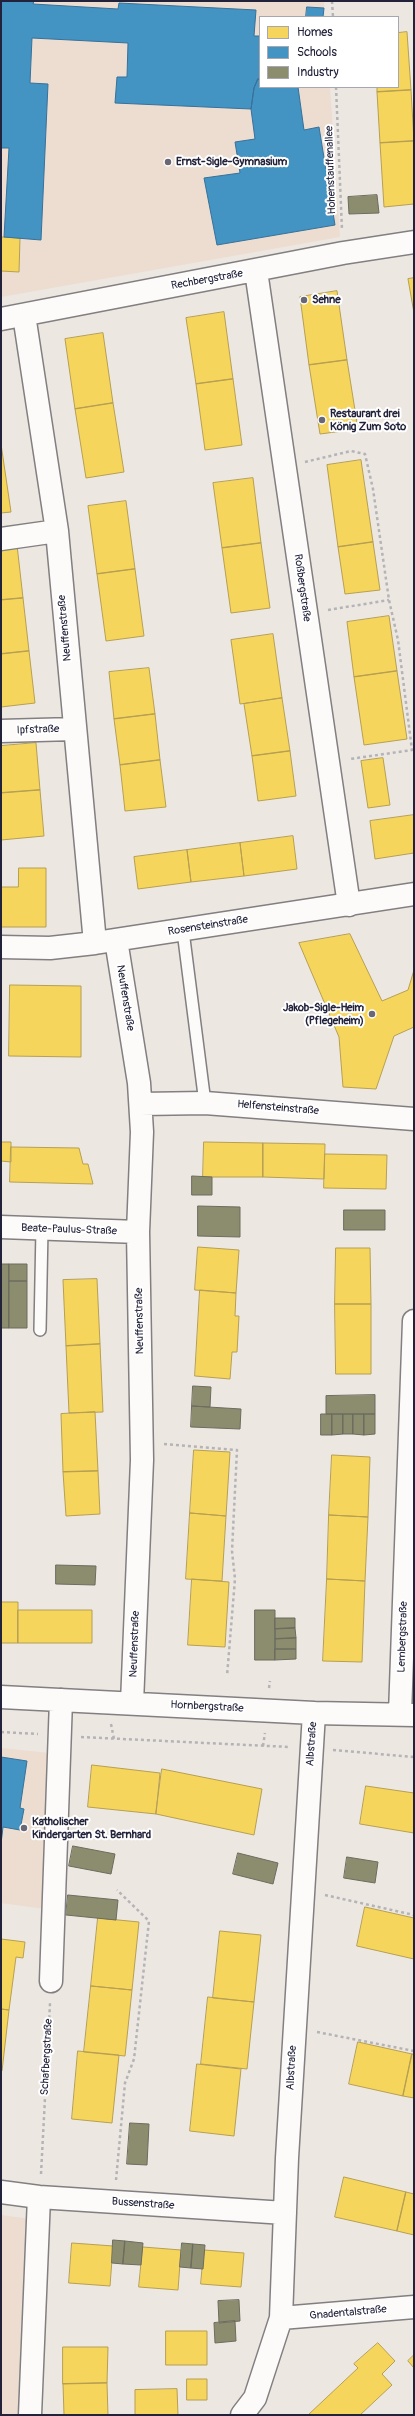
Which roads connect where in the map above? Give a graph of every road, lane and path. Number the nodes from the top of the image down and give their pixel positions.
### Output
1 (332, 1) edge
2 (333, 16) edge
3 (336, 88) edge
4 (414, 242) edge
5 (343, 253) junction
6 (256, 271) junction
7 (24, 315) junction
8 (1, 319) edge
9 (285, 467) junction
10 (57, 531) junction
11 (1, 539) edge
12 (389, 600) junction
13 (306, 614) junction
14 (74, 728) junction
15 (1, 731) edge
16 (328, 762) junction
17 (414, 894) edge
18 (349, 905) junction
19 (183, 930) junction
20 (116, 940) junction
21 (95, 943) junction
22 (1, 947) edge
23 (205, 1103) junction
24 (141, 1104) junction
25 (414, 1120) edge
26 (1, 1227) edge
27 (42, 1229) junction
28 (138, 1232) junction
29 (414, 1321) edge
30 (40, 1330) dead end
31 (142, 1443) junction
32 (227, 1676) dead end
33 (1, 1697) edge
34 (61, 1700) junction
35 (132, 1703) junction
36 (314, 1713) junction
37 (407, 1715) edge
38 (1, 1732) edge
39 (59, 1736) junction
40 (311, 1748) junction
41 (414, 1757) edge
42 (117, 1890) dead end
43 (303, 1891) junction
44 (414, 1915) edge
45 (50, 1981) joint
46 (295, 2028) junction
47 (414, 2051) edge
48 (1, 2192) edge
49 (39, 2197) junction
50 (113, 2203) junction
51 (285, 2213) junction
52 (414, 2307) edge
53 (281, 2318) junction
54 (30, 2415) edge
55 (242, 2415) edge

1 - 2 path
3 - 5 path, Hohenstauffenallee
4 - 5 street, Rechbergstraße
5 - 6 street, Rechbergstraße
6 - 7 street, Rechbergstraße
6 - 9 street, Roßbergstraße
7 - 8 street, Rechbergstraße
7 - 10 street, Neuffenstraße
9 - 12 path
9 - 13 street, Roßbergstraße
10 - 11 street
10 - 14 street, Neuffenstraße
12 - 13 path
12 - 16 path
13 - 16 street, Roßbergstraße
14 - 15 street, Ipfstraße
14 - 21 street, Neuffenstraße
16 - 18 street, Roßbergstraße
17 - 18 street, Rosensteinstraße
18 - 19 street, Rosensteinstraße
19 - 20 street, Rosensteinstraße
19 - 23 lane
20 - 21 street, Rosensteinstraße
20 - 24 street, Neuffenstraße
21 - 22 street, Rosensteinstraße
23 - 24 street, Helfensteinstraße
23 - 25 street, Helfensteinstraße
24 - 28 street, Neuffenstraße
26 - 27 street, Beate-Paulus-Straße
27 - 28 street, Beate-Paulus-Straße
27 - 30 lane
28 - 31 street, Neuffenstraße
29 - 37 street, Lembergstraße
31 - 32 path
31 - 35 street, Neuffenstraße
33 - 34 street, Hornbergstraße
34 - 35 street, Hornbergstraße
34 - 39 street
35 - 36 street, Hornbergstraße
36 - 37 street, Hornbergstraße
36 - 40 street, Albstraße
38 - 39 path
39 - 40 path
39 - 45 street
40 - 41 path
40 - 43 street, Albstraße
42 - 50 path
43 - 44 path
43 - 46 street, Albstraße
45 - 49 path, Schafbergstraße
46 - 47 path
46 - 51 street, Albstraße
48 - 49 street, Bussenstraße
49 - 50 street, Bussenstraße
49 - 54 street
50 - 51 street, Bussenstraße
51 - 53 street, Albstraße
52 - 53 street, Gnadentalstraße
53 - 55 street, Albstraße

